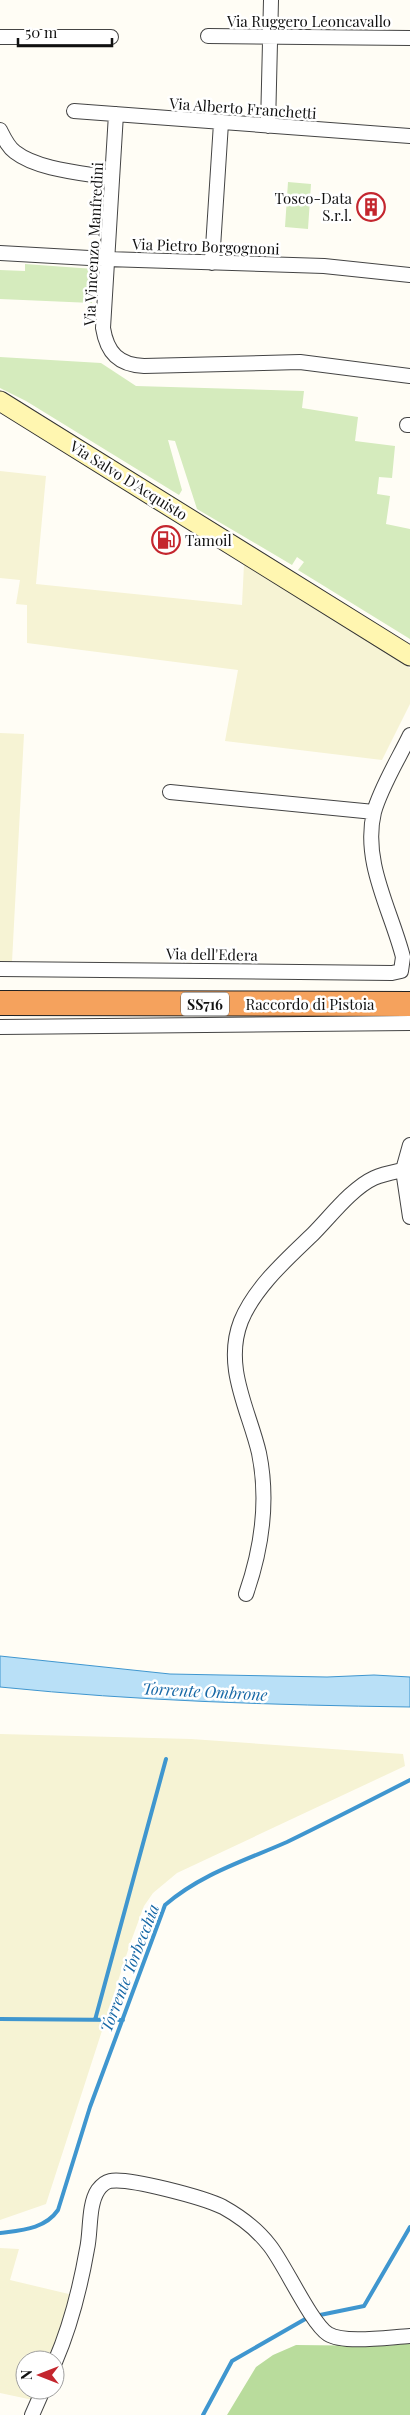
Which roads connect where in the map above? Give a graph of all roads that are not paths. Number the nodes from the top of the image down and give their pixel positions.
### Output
1 (271, 0) edge
2 (208, 36) dead end
3 (0, 37) edge
4 (112, 37) dead end
5 (271, 37) junction
6 (410, 38) edge
7 (74, 111) dead end
8 (116, 114) junction
9 (220, 123) junction
10 (268, 126) junction
11 (0, 130) edge
12 (410, 136) edge
13 (112, 178) junction
14 (0, 253) edge
15 (107, 259) junction
16 (212, 263) junction
17 (410, 275) edge
18 (410, 376) edge
19 (0, 401) edge
20 (410, 656) edge
21 (410, 735) edge
22 (170, 792) dead end
23 (374, 812) junction
24 (0, 969) edge
25 (0, 990) edge
26 (410, 990) edge
27 (0, 1003) edge
28 (410, 1004) edge
29 (410, 1023) edge
30 (0, 1027) edge
31 (410, 1145) edge
32 (403, 1170) junction
33 (410, 1217) edge
34 (246, 1594) dead end
35 (410, 2336) edge
36 (60, 2350) edge
37 (39, 2400) edge
38 (32, 2415) edge

1 - 5 street
2 - 5 street, Via Ruggero Leoncavallo
3 - 4 street
5 - 6 street, Via Ruggero Leoncavallo
5 - 10 street
7 - 8 street, Via Alberto Franchetti
8 - 9 street, Via Alberto Franchetti
8 - 13 street, Via Vincenzo Manfredini
9 - 10 street, Via Alberto Franchetti
9 - 16 street
10 - 12 street, Via Alberto Franchetti
11 - 13 street
13 - 15 street, Via Vincenzo Manfredini
14 - 15 street, Via Pietro Borgognoni
15 - 16 street, Via Pietro Borgognoni
15 - 18 street, Via Vincenzo Manfredini
16 - 17 street, Via Pietro Borgognoni
19 - 20 street, Via Salvo D'Acquisto
21 - 23 street
22 - 23 street
23 - 24 street, Via dell'Edera
25 - 26 highway, Raccordo di Pistoia / SS716
27 - 28 highway, Raccordo di Pistoia / SS716
29 - 30 street
31 - 32 street
32 - 33 street
32 - 34 street
35 - 36 street
37 - 38 street

